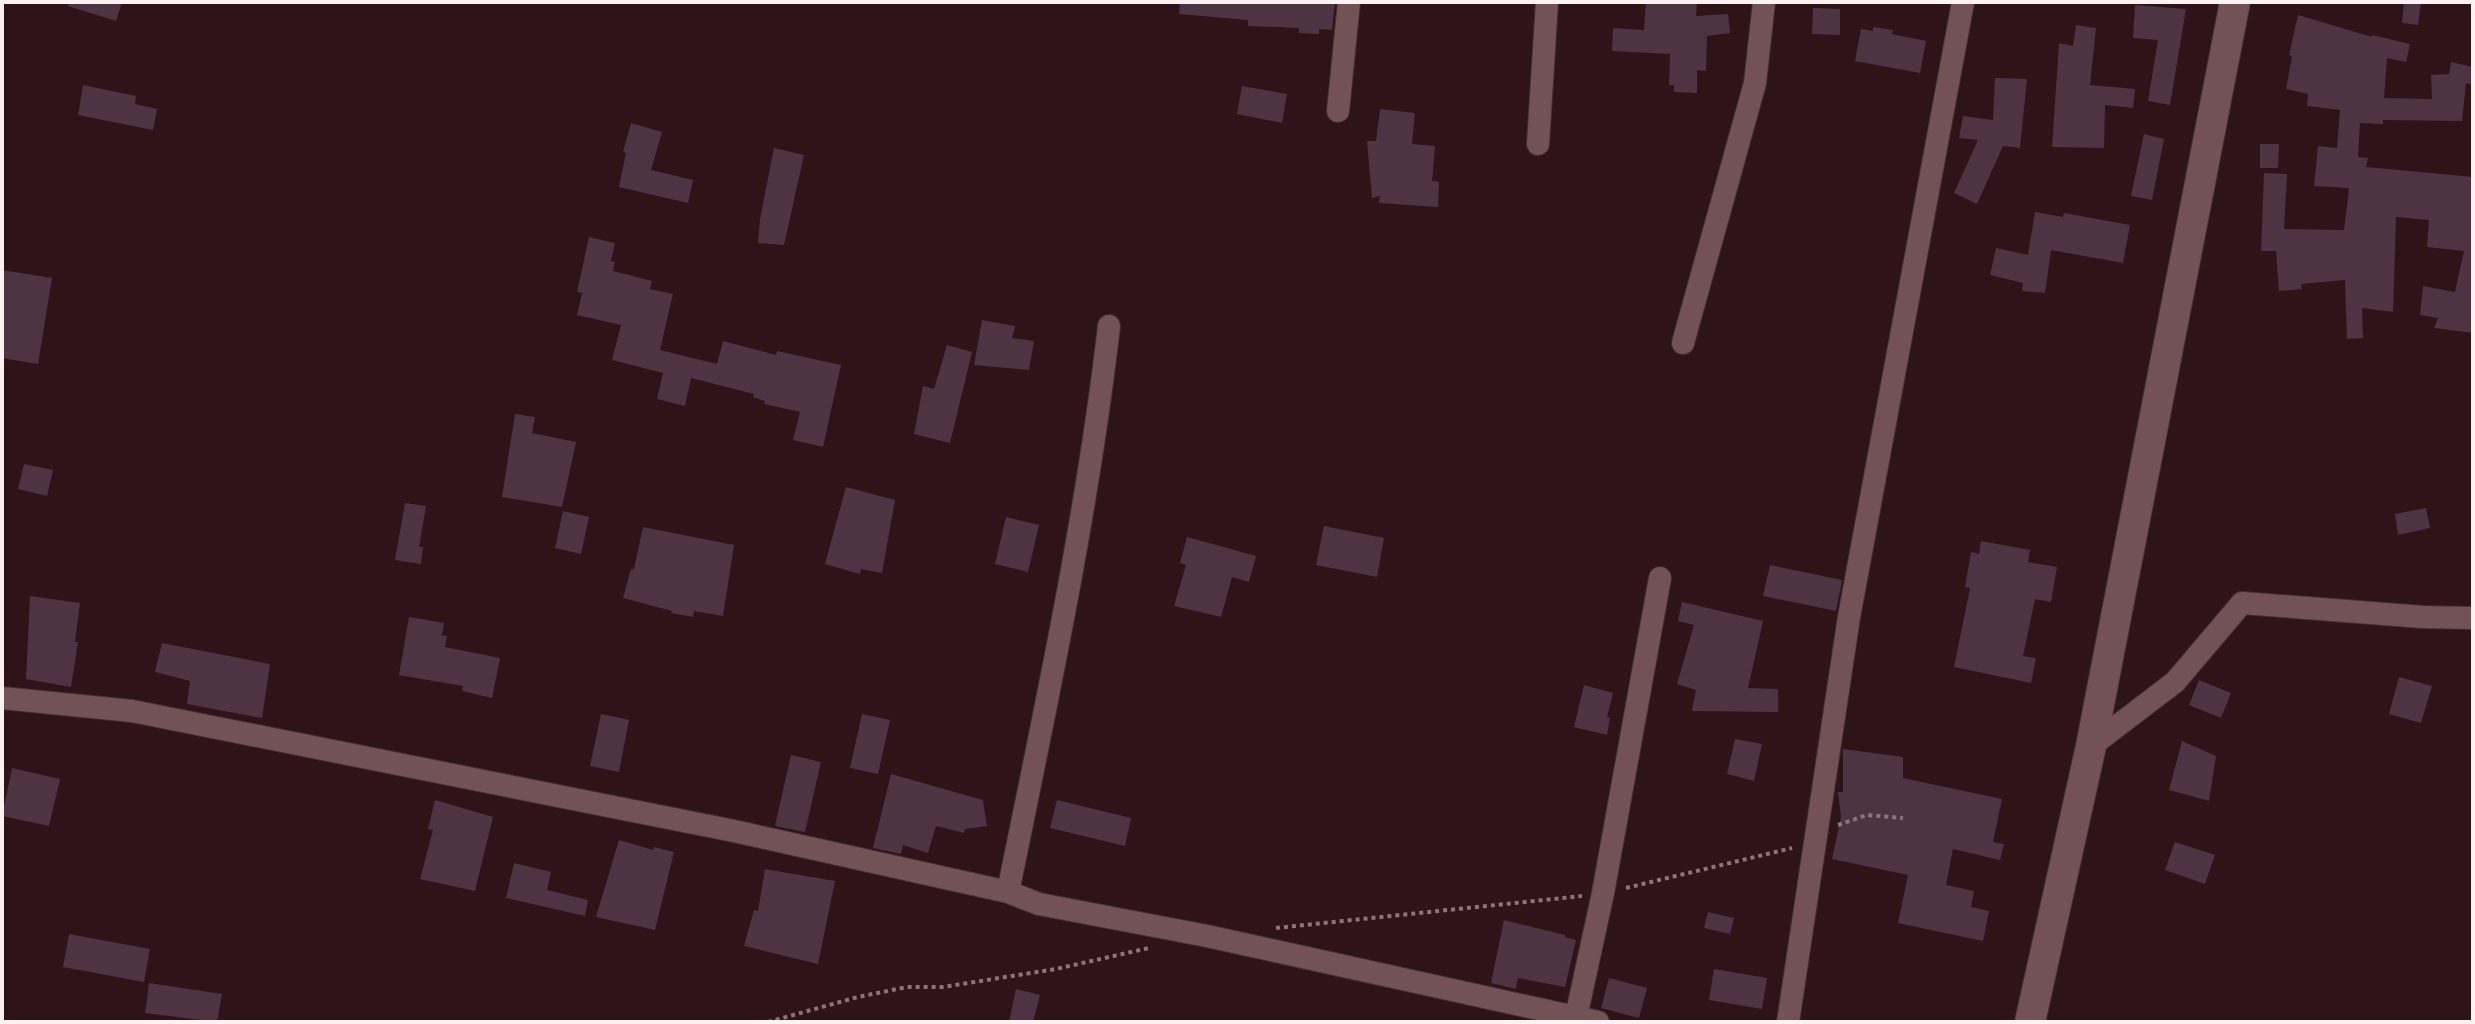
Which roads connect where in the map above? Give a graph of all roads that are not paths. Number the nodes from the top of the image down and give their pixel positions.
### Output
1 (1349, 2) edge
2 (1547, 2) edge
3 (1764, 2) edge
4 (1963, 2) edge
5 (2235, 2) edge
6 (1338, 111) dead end
7 (1538, 144) dead end
8 (1109, 326) dead end
9 (1683, 343) dead end
10 (1660, 578) dead end
11 (2473, 618) edge
12 (2, 698) edge
13 (2091, 746) junction
14 (1008, 892) junction
15 (1587, 1019) edge
16 (1788, 1022) edge
17 (2030, 1022) edge

1 - 6 street
2 - 7 street
3 - 9 street
4 - 16 street
5 - 13 street
8 - 14 street
10 - 15 street
11 - 13 street
12 - 14 street
13 - 17 street
14 - 15 street

